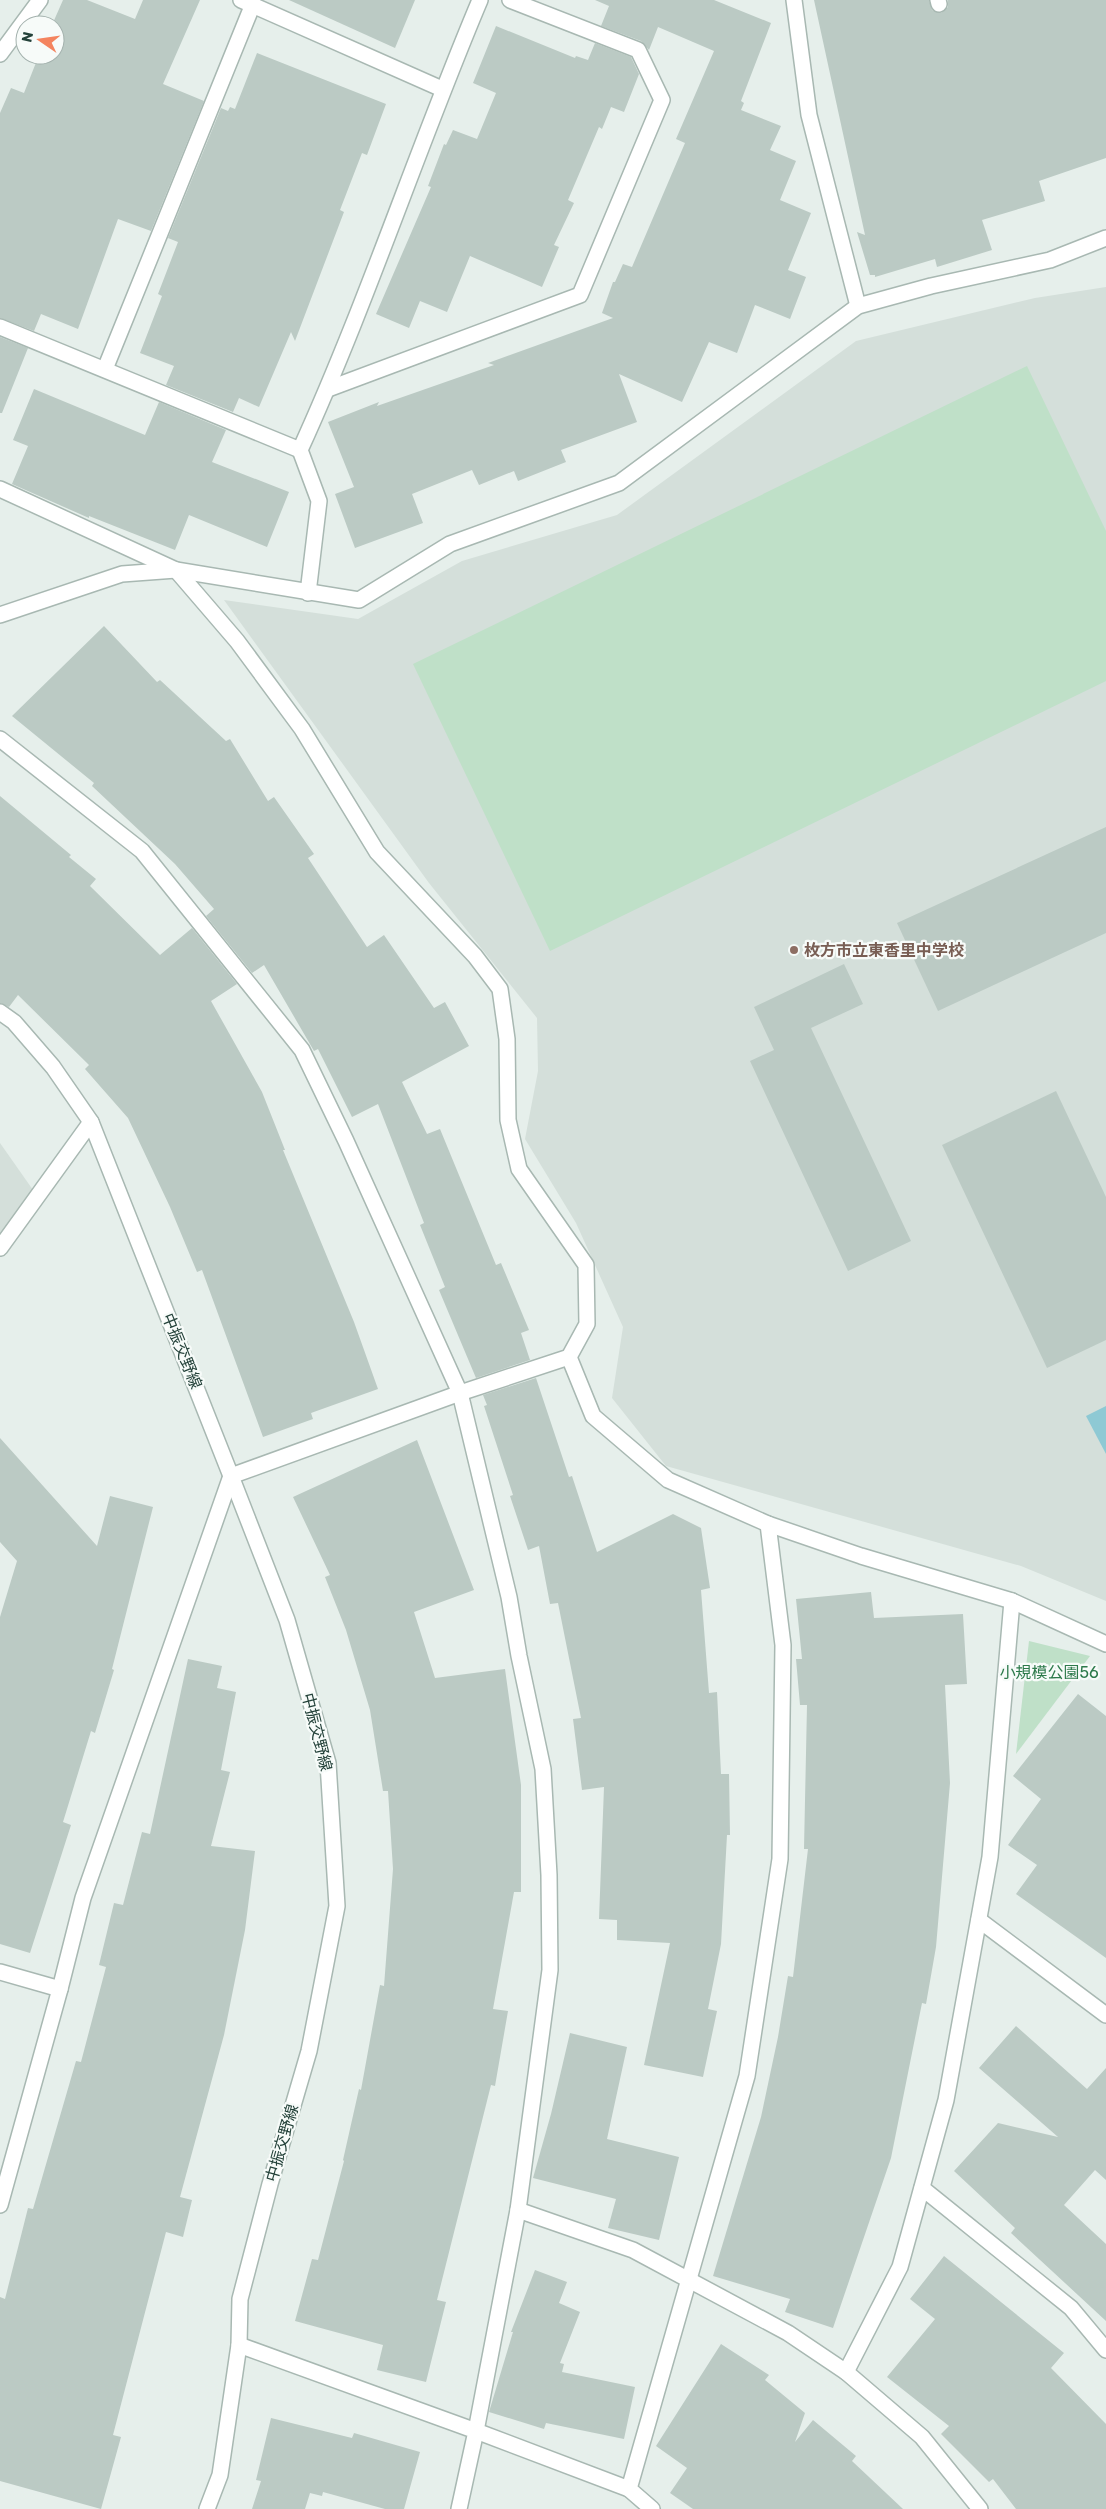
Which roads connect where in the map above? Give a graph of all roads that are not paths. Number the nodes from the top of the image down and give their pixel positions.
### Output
1 (40, 0) edge
2 (480, 0) edge
3 (510, 0) edge
4 (794, 0) edge
5 (247, 2) edge
6 (0, 54) edge
7 (442, 89) junction
8 (1106, 238) edge
9 (858, 306) junction
10 (0, 327) edge
11 (105, 369) junction
12 (328, 389) junction
13 (300, 450) junction
14 (0, 489) edge
15 (176, 570) junction
16 (308, 593) junction
17 (0, 615) edge
18 (0, 739) edge
19 (0, 1012) edge
20 (91, 1122) junction
21 (0, 1248) edge
22 (569, 1357) junction
23 (460, 1393) junction
24 (231, 1476) junction
25 (768, 1524) junction
26 (1012, 1601) junction
27 (1106, 1644) edge
28 (979, 1920) junction
29 (0, 1972) edge
30 (60, 1988) junction
31 (1106, 2015) edge
32 (922, 2188) junction
33 (0, 2205) edge
34 (518, 2210) junction
35 (689, 2280) junction
36 (239, 2345) junction
37 (1106, 2350) edge
38 (846, 2372) junction
39 (476, 2432) junction
40 (629, 2489) junction
41 (207, 2509) edge
42 (459, 2509) edge
43 (652, 2509) edge
44 (980, 2509) edge

1 - 6 street
2 - 7 street
3 - 12 street
4 - 9 street
5 - 7 street
5 - 11 street
7 - 12 street
8 - 9 street
9 - 16 street
10 - 11 street
11 - 13 street
12 - 13 street
13 - 16 street
14 - 15 street
15 - 16 street
15 - 17 street
15 - 22 street
18 - 23 street
19 - 20 street, 中振交野線
20 - 21 street
20 - 24 street, 中振交野線
22 - 23 street
22 - 25 street
23 - 24 street
23 - 34 street
24 - 30 street
24 - 36 street, 中振交野線
25 - 26 street
25 - 35 street
26 - 27 street
26 - 28 street
28 - 31 street
28 - 32 street
29 - 30 street
30 - 33 street
32 - 37 street
32 - 38 street
34 - 35 street
34 - 39 street
35 - 38 street
35 - 40 street
36 - 39 street
36 - 41 street, 中振交野線
38 - 44 street
39 - 40 street
39 - 42 street
40 - 43 street

